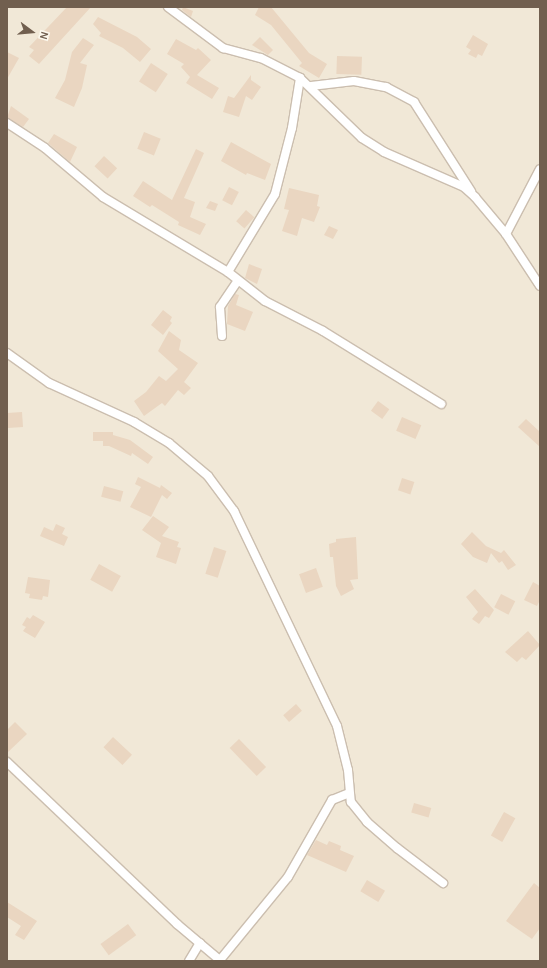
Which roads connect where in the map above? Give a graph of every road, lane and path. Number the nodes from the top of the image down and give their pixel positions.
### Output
1 (168, 7) edge
2 (300, 78) junction
3 (311, 86) junction
4 (7, 123) edge
5 (540, 169) edge
6 (475, 197) junction
7 (506, 234) junction
8 (228, 272) junction
9 (238, 280) junction
10 (540, 286) edge
11 (222, 336) dead end
12 (7, 353) edge
13 (441, 404) dead end
14 (7, 762) edge
15 (349, 793) junction
16 (442, 883) dead end
17 (200, 943) junction
18 (189, 961) edge
19 (221, 961) edge

1 - 2 street
2 - 3 street
2 - 8 street
3 - 6 street
3 - 6 street
4 - 8 street
5 - 7 street
6 - 7 street
7 - 10 street
8 - 9 street
9 - 11 street
9 - 13 street
12 - 15 street
14 - 17 street
15 - 16 street
15 - 19 street
17 - 18 street
17 - 19 street

